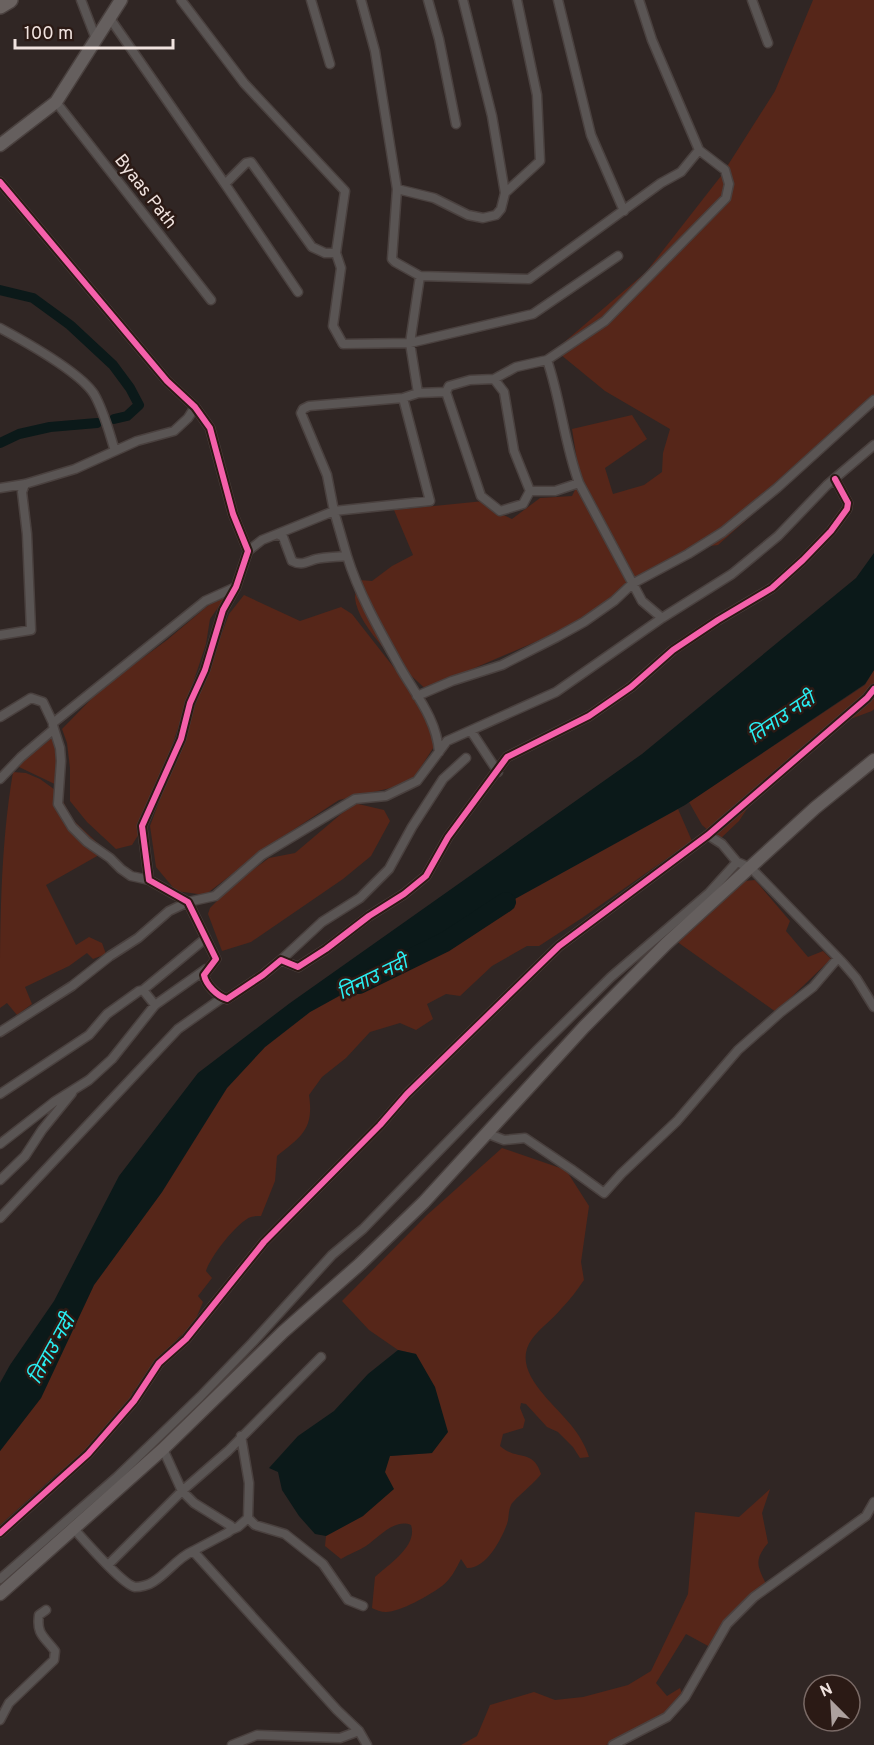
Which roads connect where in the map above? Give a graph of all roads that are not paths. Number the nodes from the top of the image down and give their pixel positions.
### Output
1 (10, 0) edge
2 (81, 0) edge
3 (121, 0) edge
4 (181, 0) edge
5 (311, 0) edge
6 (361, 0) edge
7 (428, 0) edge
8 (463, 0) edge
9 (517, 0) edge
10 (558, 0) edge
11 (639, 0) edge
12 (752, 0) edge
13 (0, 6) edge
14 (109, 17) junction
15 (96, 39) junction
16 (768, 43) dead end
17 (330, 64) dead end
18 (56, 102) junction
19 (456, 124) dead end
20 (0, 145) edge
21 (699, 150) junction
22 (0, 182) edge
23 (225, 184) junction
24 (397, 189) junction
25 (505, 193) junction
26 (624, 211) junction
27 (336, 253) junction
28 (618, 256) dead end
29 (420, 276) junction
30 (298, 292) dead end
31 (211, 300) dead end
32 (0, 328) edge
33 (410, 343) junction
34 (547, 360) junction
35 (494, 379) junction
36 (446, 392) junction
37 (418, 393) junction
38 (403, 398) junction
39 (874, 400) edge
40 (195, 406) junction
41 (874, 445) edge
42 (115, 451) junction
43 (835, 479) junction
44 (579, 483) junction
45 (25, 484) junction
46 (0, 488) edge
47 (530, 491) junction
48 (334, 511) junction
49 (277, 534) junction
50 (248, 551) junction
51 (346, 556) junction
52 (632, 584) junction
53 (236, 587) junction
54 (662, 618) junction
55 (0, 635) edge
56 (874, 689) edge
57 (417, 696) junction
58 (0, 717) edge
59 (53, 726) junction
60 (471, 731) junction
61 (439, 752) junction
62 (466, 758) dead end
63 (874, 760) edge
64 (498, 772) junction
65 (0, 779) edge
66 (708, 836) junction
67 (737, 862) junction
68 (751, 868) junction
69 (149, 880) junction
70 (188, 902) junction
71 (206, 938) junction
72 (838, 958) junction
73 (281, 960) junction
74 (208, 967) junction
75 (143, 990) junction
76 (222, 998) junction
77 (873, 1002) edge
78 (154, 1005) junction
79 (0, 1032) edge
80 (76, 1088) junction
81 (0, 1094) edge
82 (486, 1133) junction
83 (0, 1144) edge
84 (0, 1179) edge
85 (0, 1218) edge
86 (321, 1357) dead end
87 (241, 1436) junction
88 (163, 1449) junction
89 (182, 1491) junction
90 (874, 1502) edge
91 (248, 1518) junction
92 (74, 1529) junction
93 (231, 1530) junction
94 (0, 1533) edge
95 (193, 1551) junction
96 (108, 1565) junction
97 (0, 1579) edge
98 (0, 1594) edge
99 (363, 1606) dead end
100 (46, 1610) dead end
101 (0, 1720) edge
102 (359, 1731) junction
103 (232, 1745) edge
104 (367, 1745) edge
105 (614, 1745) edge

1 - 13 highway
2 - 15 street
3 - 14 street
4 - 27 street
5 - 17 street
6 - 24 street
7 - 19 street
8 - 25 street
9 - 25 street
10 - 26 street
11 - 21 street
12 - 16 street
14 - 15 street
14 - 23 street
15 - 18 street
18 - 20 street
18 - 31 street, Byaas Path
21 - 26 street
21 - 34 street
22 - 40 street
23 - 27 street
23 - 30 street
24 - 25 street
24 - 29 street
26 - 29 street
27 - 33 street
28 - 33 street
29 - 33 street
32 - 42 street
33 - 37 street
34 - 35 street
34 - 44 street
35 - 36 street
35 - 47 street
36 - 37 street
36 - 47 street
37 - 38 street
38 - 48 street
38 - 48 street
39 - 52 street
40 - 42 street
40 - 50 street
41 - 43 street
42 - 45 street
43 - 54 street
43 - 64 street
44 - 47 street
44 - 52 street
45 - 46 street
45 - 55 street
48 - 49 street
48 - 51 street
49 - 50 street
49 - 51 street
50 - 53 street
51 - 57 street
52 - 54 street
52 - 57 street
53 - 59 street
53 - 69 street
54 - 60 street
56 - 66 street
57 - 61 street
58 - 59 street
59 - 65 street
59 - 69 street
60 - 61 street
60 - 64 street
61 - 70 street
62 - 73 street
63 - 68 street
64 - 73 street
66 - 67 street
66 - 94 street
67 - 68 street
67 - 97 street
68 - 72 street
68 - 82 street
69 - 70 street
70 - 71 street
70 - 79 street
71 - 74 street
71 - 75 street
72 - 77 street
72 - 82 street
73 - 76 street
74 - 76 street
74 - 78 street
75 - 78 street
75 - 81 street
76 - 85 street
78 - 80 street
80 - 83 street
80 - 84 street
82 - 88 street
86 - 87 street
87 - 89 street
87 - 91 street
88 - 89 street
88 - 92 street
89 - 93 street
89 - 96 street
90 - 105 street
91 - 93 street
91 - 99 street
92 - 96 street
92 - 98 street
93 - 95 street
95 - 96 street
95 - 102 street
100 - 101 street
102 - 103 street
102 - 104 street

